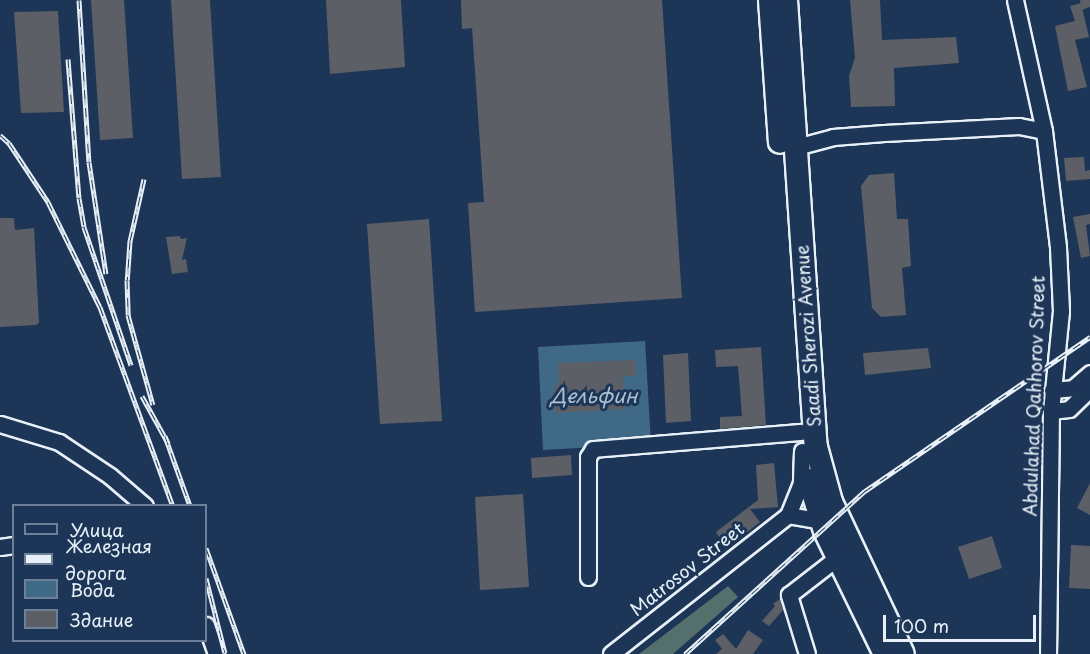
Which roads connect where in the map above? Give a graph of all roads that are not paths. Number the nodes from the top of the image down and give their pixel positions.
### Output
1 (770, 0) edge
2 (786, 0) edge
3 (1015, 0) edge
4 (1044, 131) junction
5 (796, 147) junction
6 (1090, 373) edge
7 (1090, 389) edge
8 (1052, 390) junction
9 (1051, 411) junction
10 (0, 424) edge
11 (801, 441) junction
12 (143, 504) edge
13 (788, 515) junction
14 (821, 521) junction
15 (838, 557) junction
16 (588, 577) dead end
17 (207, 629) edge
18 (216, 654) edge
19 (611, 654) edge
20 (807, 654) edge
21 (885, 654) edge
22 (903, 654) edge
23 (1048, 654) edge

1 - 11 highway, Saadi Sherozi Avenue
2 - 5 highway, Saadi Sherozi Avenue
3 - 4 street, Abdulahad Qahhorov Street
4 - 5 street
4 - 8 street, Abdulahad Qahhorov Street
5 - 22 highway, Saadi Sherozi Avenue
6 - 8 street
7 - 9 street
8 - 9 street, Abdulahad Qahhorov Street
9 - 23 street, Abdulahad Qahhorov Street
10 - 12 street
11 - 13 street, Matrosov Street
11 - 14 highway, Saadi Sherozi Avenue
11 - 16 street
13 - 14 street
13 - 19 street, Matrosov Street
14 - 15 highway, Saadi Sherozi Avenue
15 - 20 street
15 - 21 highway, Saadi Sherozi Avenue
17 - 18 street

